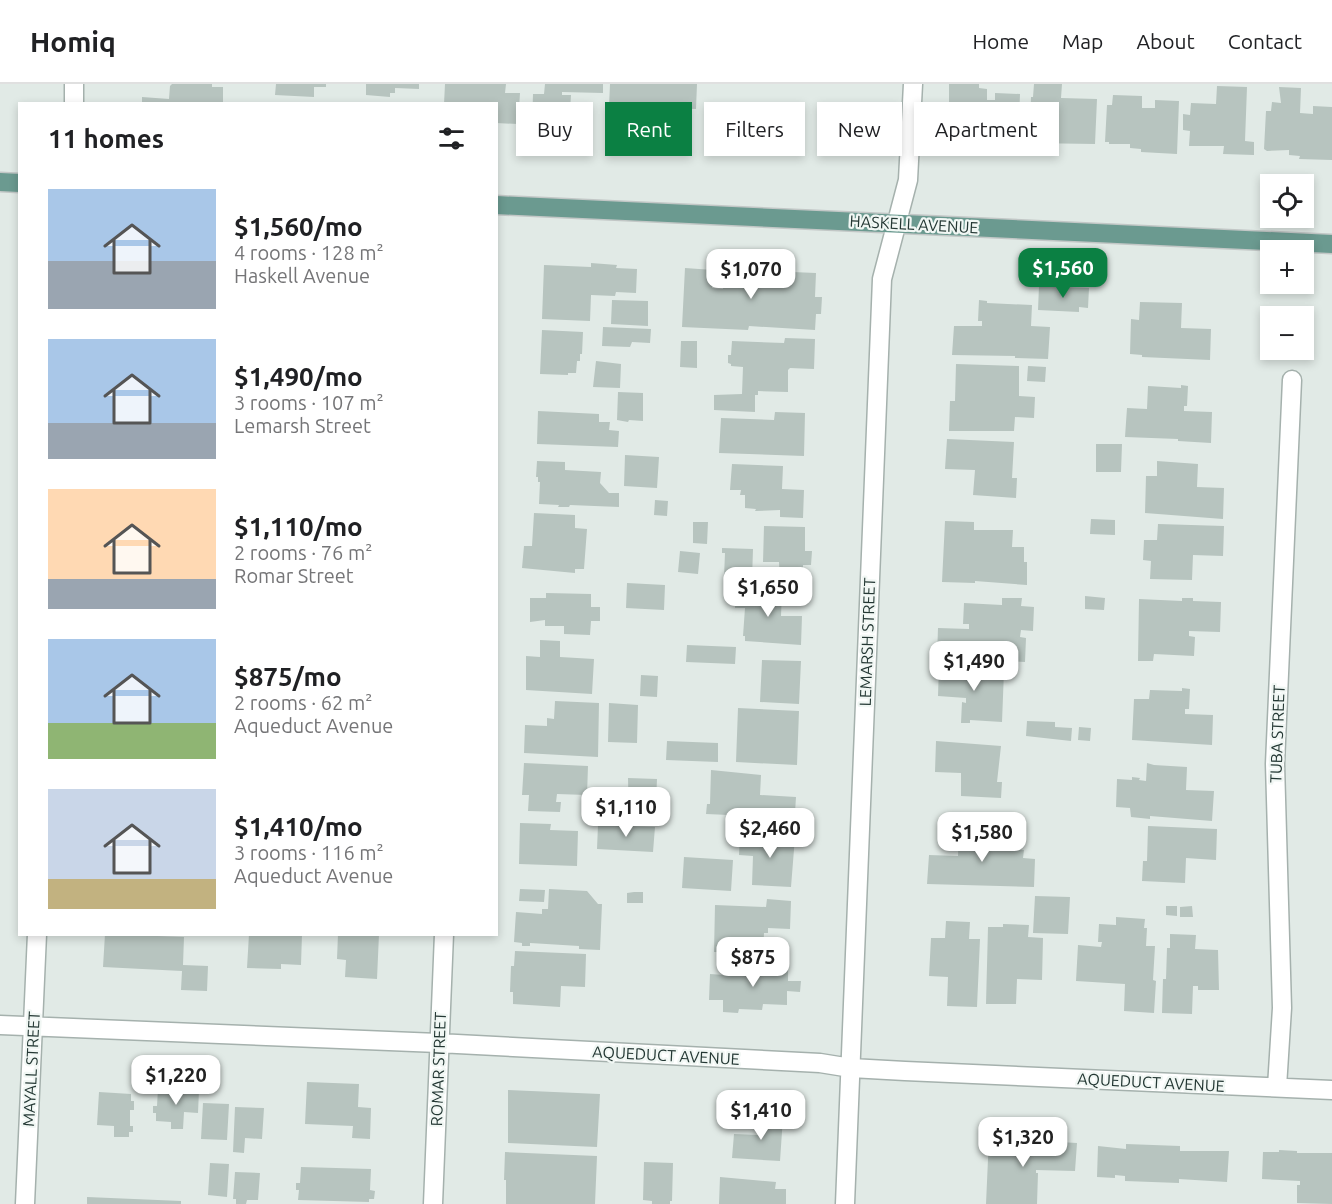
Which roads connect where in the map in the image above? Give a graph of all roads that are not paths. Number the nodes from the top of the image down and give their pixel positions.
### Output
1 (74, 84) edge
2 (913, 84) edge
3 (74, 102) edge
4 (0, 182) edge
5 (18, 183) edge
6 (498, 206) edge
7 (895, 224) junction
8 (1332, 244) edge
9 (1292, 380) dead end
10 (37, 936) edge
11 (444, 936) edge
12 (0, 1025) edge
13 (33, 1027) junction
14 (438, 1043) junction
15 (851, 1068) junction
16 (1277, 1088) junction
17 (1332, 1090) edge
18 (25, 1204) edge
19 (433, 1204) edge
20 (845, 1204) edge

1 - 3 street
2 - 7 street, LEMARSH STREET
4 - 5 main road
6 - 7 main road, HASKELL AVENUE
7 - 8 main road, HASKELL AVENUE
7 - 15 street, LEMARSH STREET
9 - 16 street, TUBA STREET
10 - 13 street, MAYALL STREET
11 - 14 street, ROMAR STREET
12 - 13 street, AQUEDUCT AVENUE
13 - 14 street, AQUEDUCT AVENUE
13 - 18 street, MAYALL STREET
14 - 15 street, AQUEDUCT AVENUE
14 - 19 street, ROMAR STREET
15 - 16 street, AQUEDUCT AVENUE
15 - 20 street, LEMARSH STREET
16 - 17 street, AQUEDUCT AVENUE

